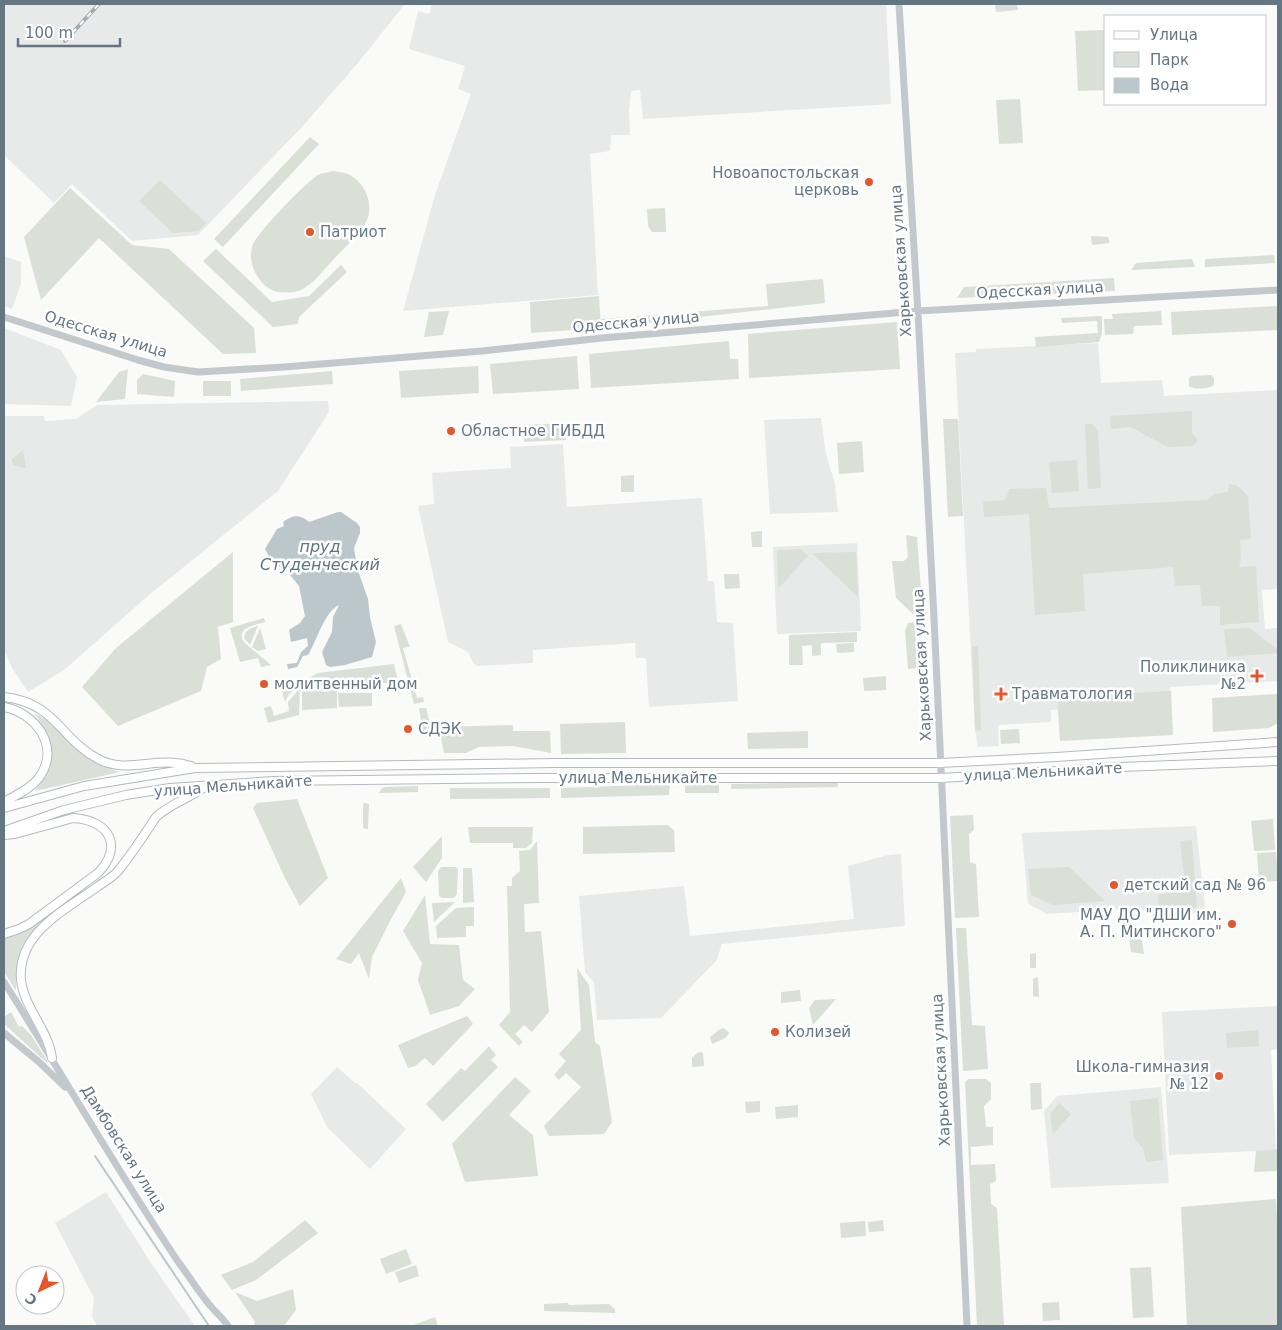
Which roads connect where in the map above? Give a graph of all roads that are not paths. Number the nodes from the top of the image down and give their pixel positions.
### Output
1 (899, 4) edge
2 (1278, 290) edge
3 (918, 311) junction
4 (4, 318) edge
5 (4, 697) edge
6 (4, 707) edge
7 (1278, 742) edge
8 (1029, 758) junction
9 (1278, 761) edge
10 (940, 762) junction
11 (320, 766) junction
12 (195, 768) junction
13 (1030, 773) junction
14 (941, 778) junction
15 (321, 780) junction
16 (206, 786) junction
17 (4, 802) edge
18 (4, 808) edge
19 (4, 833) edge
20 (4, 934) edge
21 (4, 982) edge
22 (4, 1033) edge
23 (52, 1058) junction
24 (74, 1098) junction
25 (228, 1326) edge
26 (967, 1326) edge

1 - 3 street, Харьковская улица
2 - 3 street, Одесская улица
3 - 4 street, Одесская улица
3 - 10 street, Харьковская улица
5 - 12 main road
6 - 17 main road
7 - 8 main road, улица Мельникайте
8 - 10 main road, улица Мельникайте
8 - 13 main road
9 - 13 main road, улица Мельникайте
10 - 11 main road, улица Мельникайте
10 - 14 street, Харьковская улица
11 - 12 main road, улица Мельникайте
11 - 15 main road
12 - 18 main road, улица Мельникайте
13 - 14 main road, улица Мельникайте
14 - 15 main road, улица Мельникайте
14 - 26 street, Харьковская улица
15 - 16 main road, улица Мельникайте
16 - 19 main road, улица Мельникайте
16 - 23 main road
19 - 20 main road
21 - 23 street, Дамбовская улица
22 - 24 street
23 - 24 street, Дамбовская улица
24 - 25 street, Дамбовская улица

